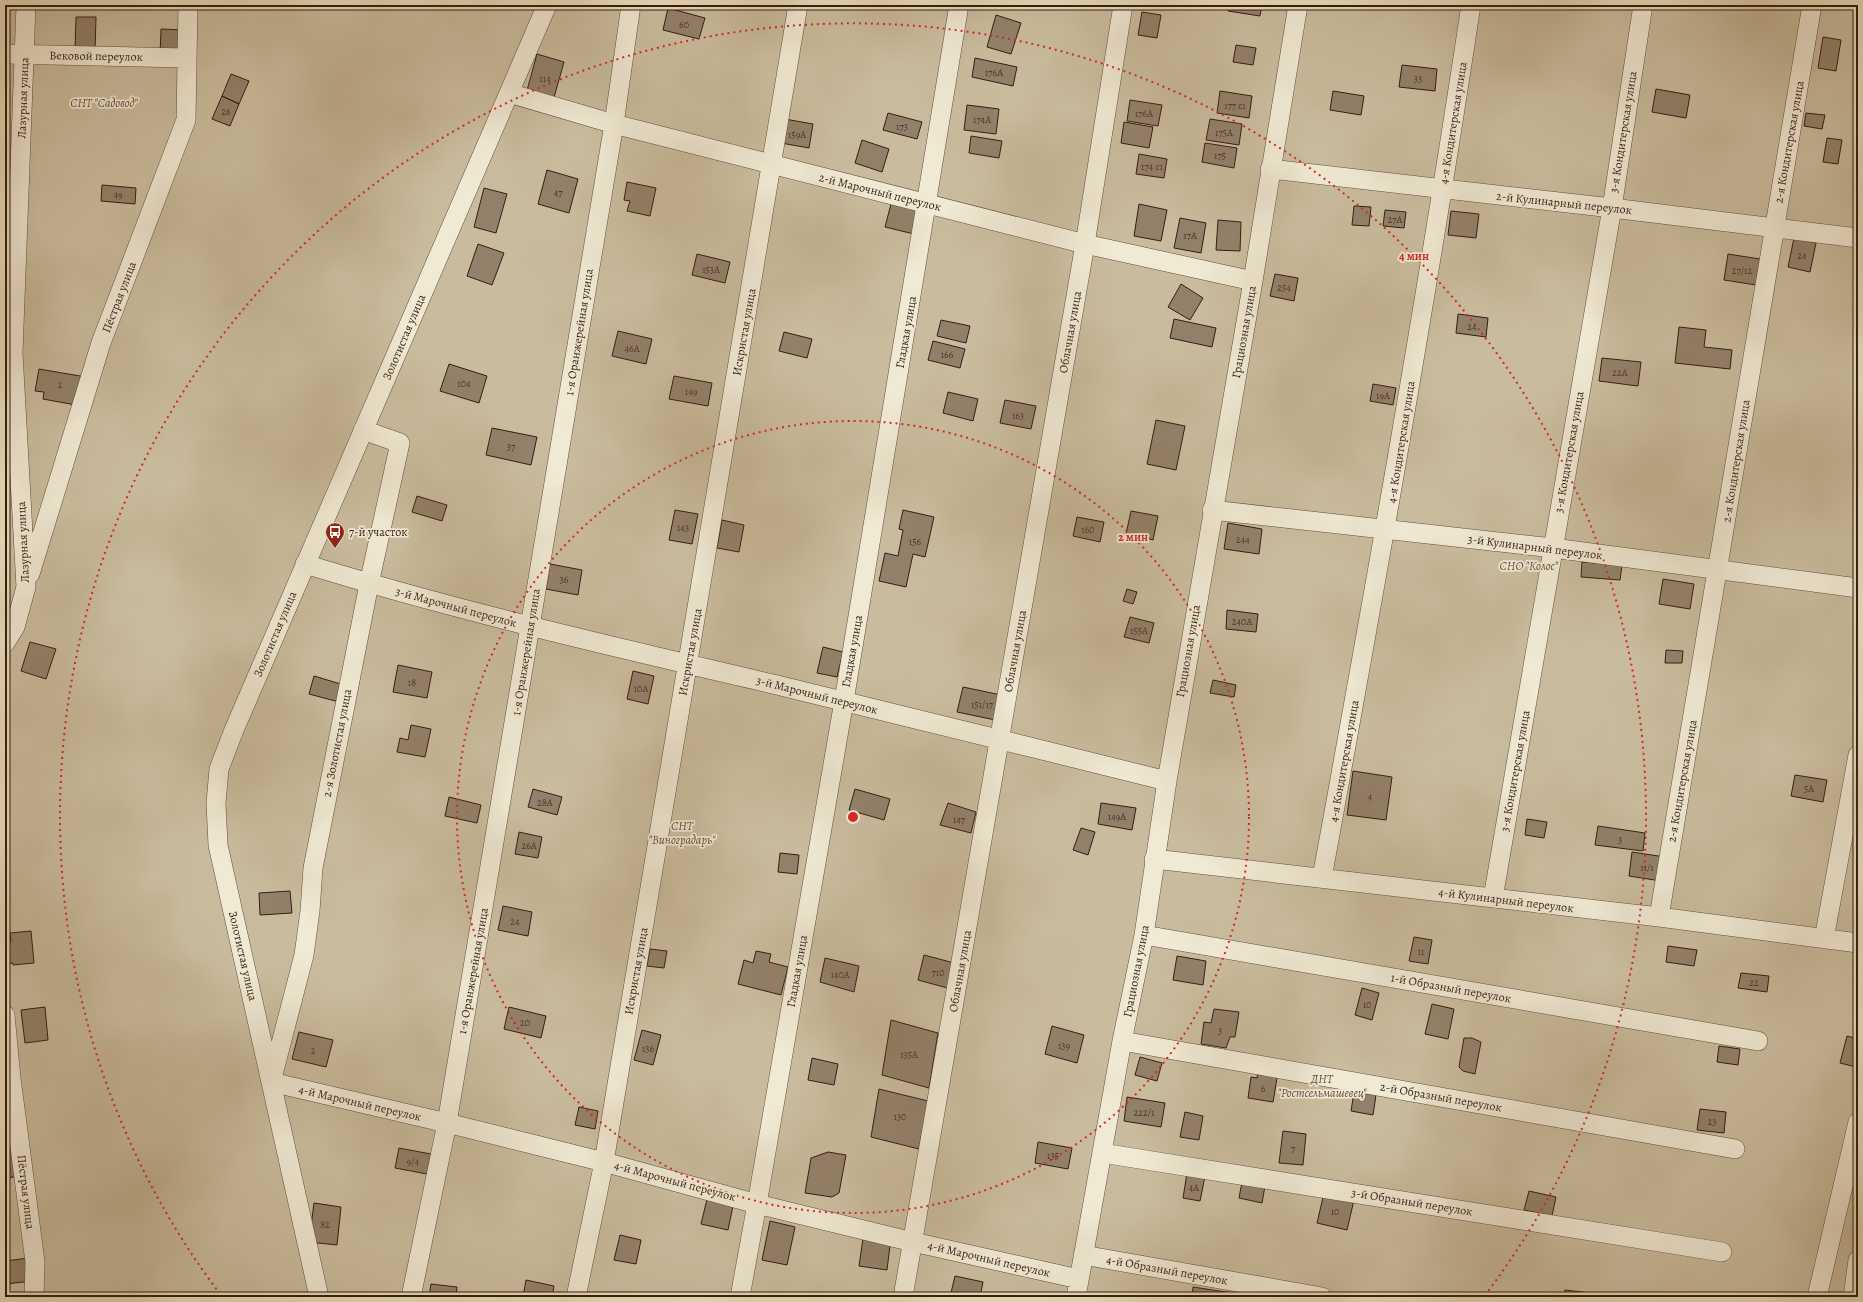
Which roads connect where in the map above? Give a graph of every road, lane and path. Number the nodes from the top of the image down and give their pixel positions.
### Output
1 (26, 5) edge
2 (188, 5) edge
3 (547, 5) edge
4 (631, 5) edge
5 (798, 5) edge
6 (959, 5) edge
7 (1123, 5) edge
8 (1298, 5) edge
9 (1471, 5) edge
10 (1643, 5) edge
11 (1812, 5) edge
12 (5, 54) edge
13 (24, 55) junction
14 (186, 58) junction
15 (509, 93) junction
16 (614, 124) junction
17 (773, 164) junction
18 (1270, 169) junction
19 (1443, 189) junction
20 (927, 204) junction
21 (1612, 208) junction
22 (1774, 228) junction
23 (1858, 238) edge
24 (1085, 244) junction
25 (1252, 281) junction
26 (9, 353) edge
27 (363, 430) junction
28 (1212, 510) junction
29 (1386, 530) junction
30 (1553, 548) junction
31 (305, 564) junction
32 (1718, 569) junction
33 (369, 584) junction
34 (26, 587) junction
35 (1858, 588) edge
36 (530, 627) junction
37 (5, 643) edge
38 (688, 664) junction
39 (844, 701) junction
40 (999, 740) junction
41 (1858, 755) edge
42 (1167, 782) junction
43 (1154, 859) junction
44 (1322, 878) junction
45 (1493, 898) junction
46 (1659, 917) junction
47 (1144, 935) junction
48 (1824, 939) junction
49 (1858, 943) edge
50 (5, 1015) edge
51 (1122, 1041) junction
52 (1758, 1041) dead end
53 (270, 1082) junction
54 (1858, 1122) edge
55 (447, 1123) junction
56 (1735, 1149) dead end
57 (1102, 1153) junction
58 (604, 1162) junction
59 (758, 1204) junction
60 (913, 1242) junction
61 (1722, 1252) dead end
62 (1083, 1255) junction
63 (1858, 1260) edge
64 (1078, 1288) edge
65 (34, 1297) edge
66 (319, 1297) edge
67 (411, 1297) edge
68 (576, 1297) edge
69 (740, 1297) edge
70 (903, 1297) edge
71 (1322, 1297) edge
72 (1817, 1297) edge
73 (1853, 1297) edge

1 - 13 street, Лазурная улица
2 - 14 street, Пёстрая улица
3 - 15 street, Золотистая улица
4 - 16 street, 1-я Оранжерейная улица
5 - 17 street, Искристая улица
6 - 20 street, Гладкая улица
7 - 24 street, Облачная улица
8 - 18 street, Грациозная улица
9 - 19 street, 4-я Кондитерская улица
10 - 21 street, 3-я Кондитерская улица
11 - 22 street, 2-я Кондитерская улица
12 - 13 street, Вековой переулок
13 - 14 street, Вековой переулок
13 - 26 street, Лазурная улица
14 - 34 street, Пёстрая улица
15 - 16 street, 2-й Марочный переулок
15 - 27 street, Золотистая улица
16 - 17 street, 2-й Марочный переулок
16 - 36 street, 1-я Оранжерейная улица
17 - 20 street, 2-й Марочный переулок
17 - 38 street, Искристая улица
18 - 19 street, 2-й Кулинарный переулок
18 - 25 street, Грациозная улица
19 - 21 street, 2-й Кулинарный переулок
19 - 29 street, 4-я Кондитерская улица
20 - 24 street, 2-й Марочный переулок
20 - 39 street, Гладкая улица
21 - 22 street, 2-й Кулинарный переулок
21 - 30 street, 3-я Кондитерская улица
22 - 23 street, 2-й Кулинарный переулок
22 - 32 street, 2-я Кондитерская улица
24 - 25 street, 2-й Марочный переулок
24 - 40 street, Облачная улица
25 - 28 street, Грациозная улица
26 - 34 street, Лазурная улица
27 - 31 street, Золотистая улица
27 - 33 street, 2-я Золотистая улица
28 - 29 street, 3-й Кулинарный переулок
28 - 42 street, Грациозная улица
29 - 30 street, 3-й Кулинарный переулок
29 - 44 street, 4-я Кондитерская улица
30 - 32 street, 3-й Кулинарный переулок
30 - 45 street, 3-я Кондитерская улица
31 - 33 street, 3-й Марочный переулок
31 - 53 street, Золотистая улица
32 - 35 street, 3-й Кулинарный переулок
32 - 46 street, 2-я Кондитерская улица
33 - 36 street, 3-й Марочный переулок
33 - 53 street, 2-я Золотистая улица
34 - 37 street, Лазурная улица
36 - 38 street, 3-й Марочный переулок
36 - 55 street, 1-я Оранжерейная улица
38 - 39 street, 3-й Марочный переулок
38 - 58 street, Искристая улица
39 - 40 street, 3-й Марочный переулок
39 - 59 street, Гладкая улица
40 - 42 street, 3-й Марочный переулок
40 - 60 street, Облачная улица
41 - 48 street
42 - 43 street, Грациозная улица
43 - 44 street, 4-й Кулинарный переулок
43 - 47 street, Грациозная улица
44 - 45 street, 4-й Кулинарный переулок
45 - 46 street, 4-й Кулинарный переулок
46 - 48 street, 4-й Кулинарный переулок
47 - 51 street, Грациозная улица
47 - 52 street, 1-й Образный переулок
48 - 49 street, 4-й Кулинарный переулок
50 - 65 street, Пёстрая улица
51 - 56 street, 2-й Образный переулок
51 - 57 street, Грациозная улица
53 - 55 street, 4-й Марочный переулок
53 - 66 street, Золотистая улица
54 - 72 street
55 - 58 street, 4-й Марочный переулок
55 - 67 street, 1-я Оранжерейная улица
57 - 61 street, 3-й Образный переулок
57 - 62 street, Грациозная улица
58 - 59 street, 4-й Марочный переулок
58 - 68 street, Искристая улица
59 - 60 street, 4-й Марочный переулок
59 - 69 street, Гладкая улица
60 - 64 street, 4-й Марочный переулок
60 - 70 street, Облачная улица
62 - 64 street, Грациозная улица
62 - 71 street, 4-й Образный переулок
63 - 73 street

